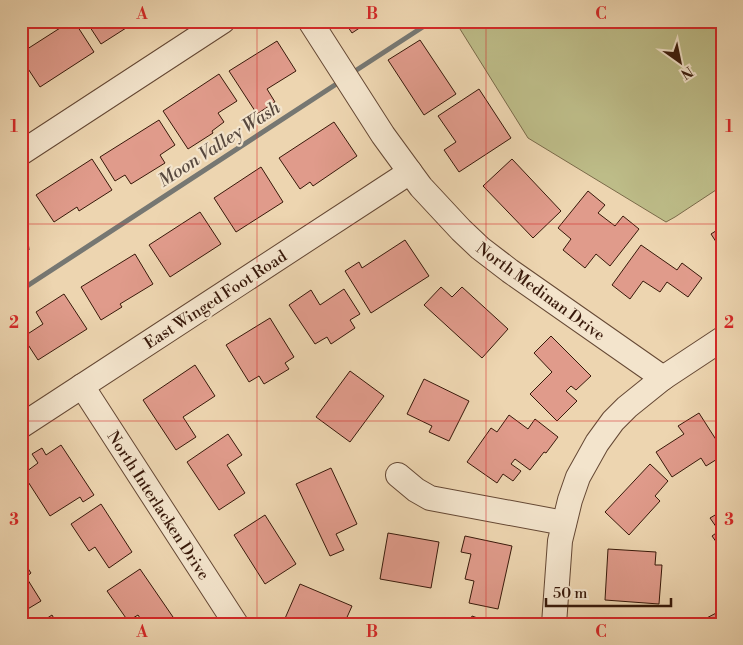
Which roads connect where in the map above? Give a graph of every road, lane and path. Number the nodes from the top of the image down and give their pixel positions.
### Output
1 (223, 21) edge
2 (310, 21) edge
3 (21, 153) edge
4 (410, 172) junction
5 (722, 339) edge
6 (663, 378) junction
7 (82, 386) junction
8 (21, 426) edge
9 (398, 475) dead end
10 (564, 523) junction
11 (236, 624) edge
12 (554, 624) edge

1 - 3 street
2 - 4 street, North Medinan Drive
4 - 6 street, North Medinan Drive
4 - 7 street, East Winged Foot Road
5 - 6 street
6 - 10 street
7 - 8 street, East Winged Foot Road
7 - 11 street, North Interlacken Drive
9 - 10 street
10 - 12 street

